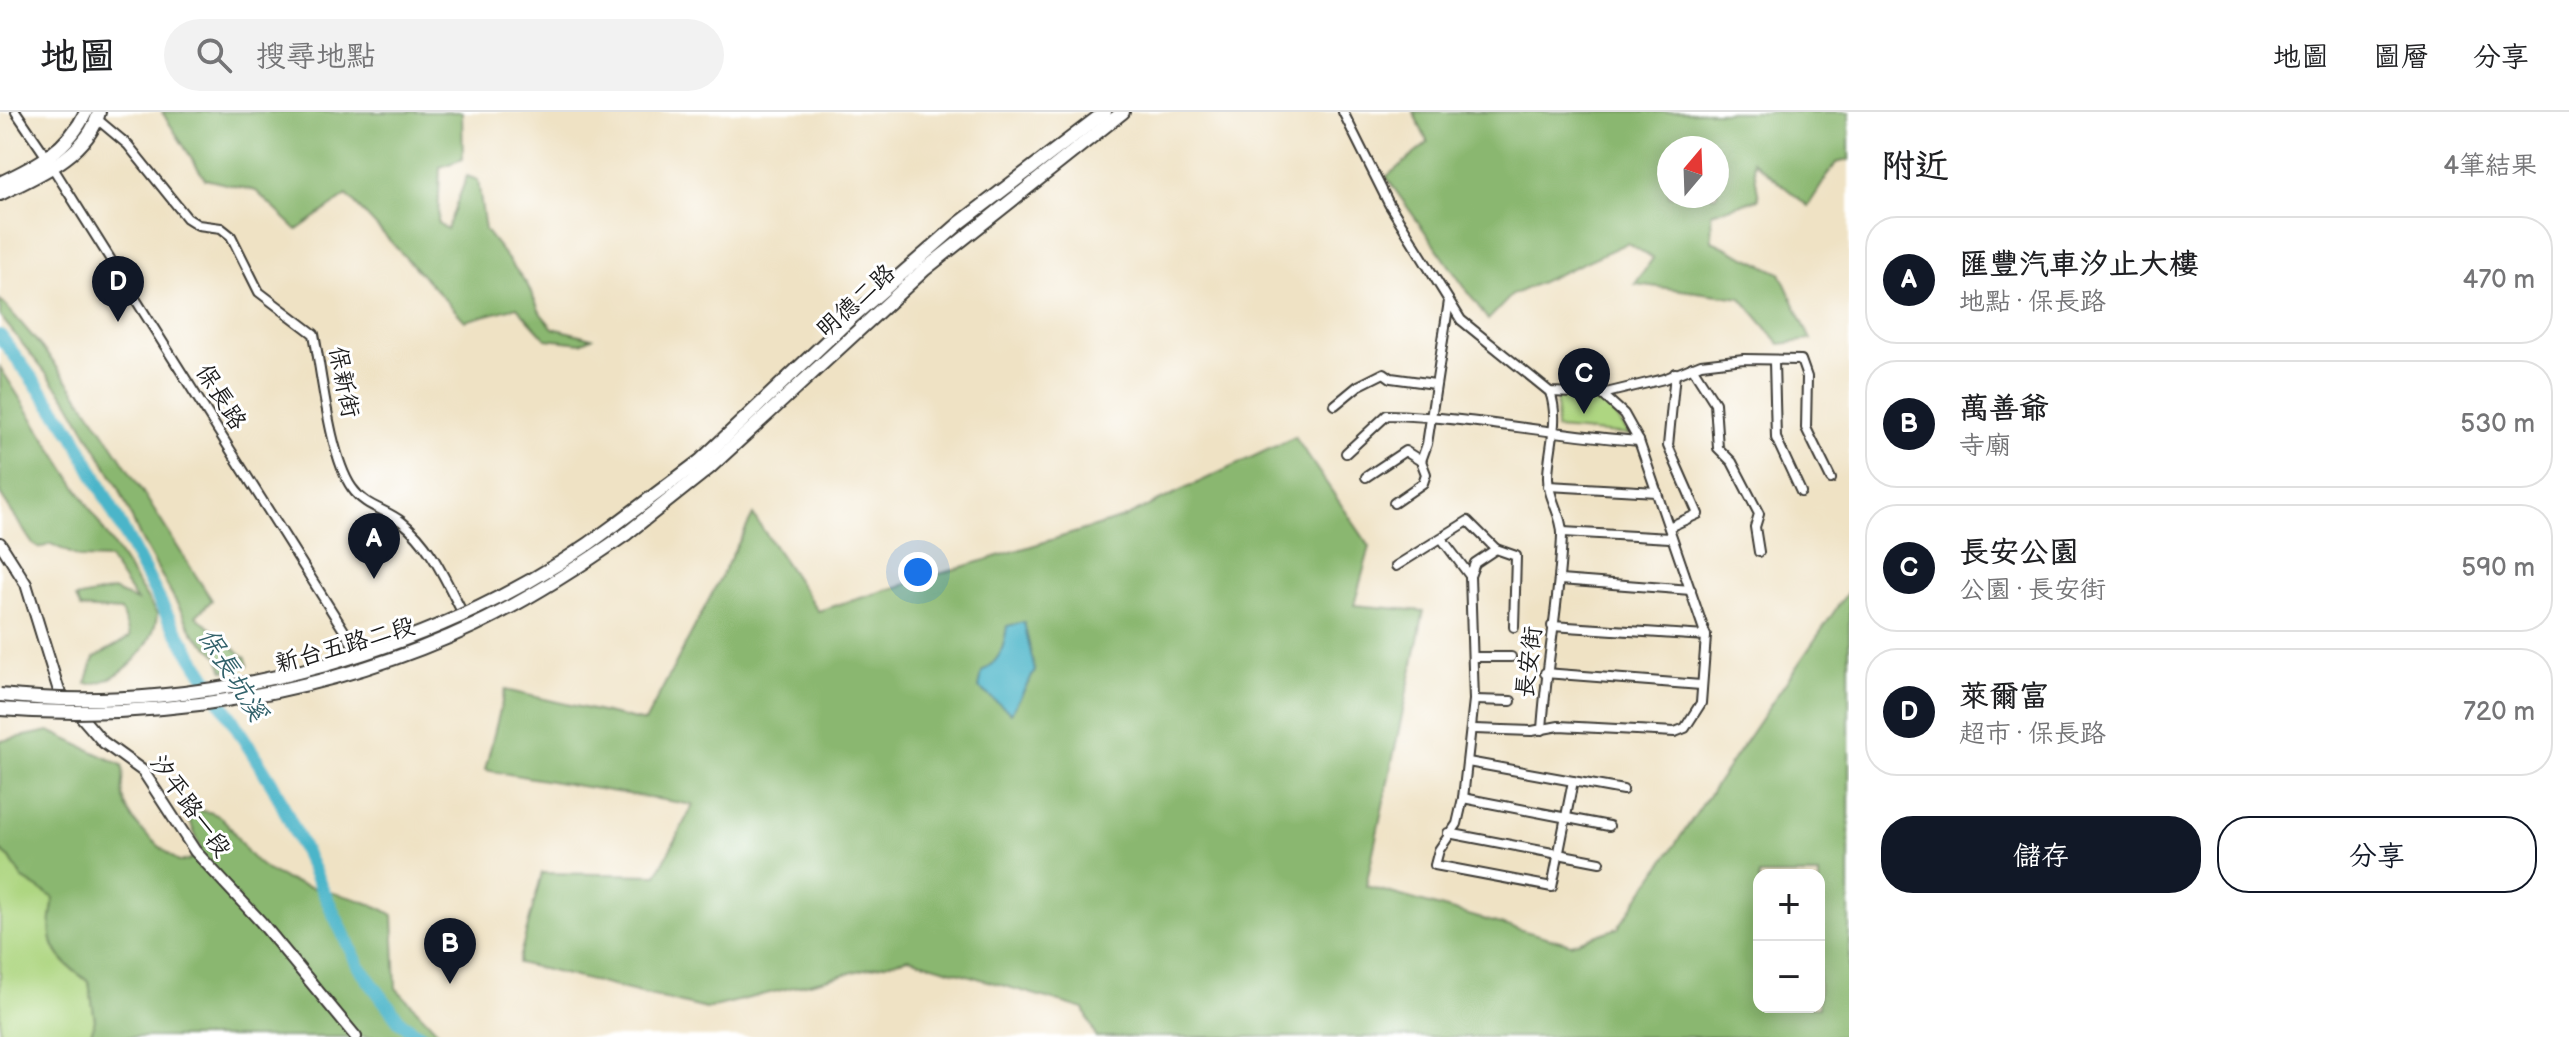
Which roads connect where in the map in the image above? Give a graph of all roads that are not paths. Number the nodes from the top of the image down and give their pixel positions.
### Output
1 (16, 112) edge
2 (1105, 112) edge
3 (1123, 112) edge
4 (1343, 112) edge
5 (94, 114) edge
6 (51, 164) junction
7 (0, 183) edge
8 (0, 194) edge
9 (1449, 301) junction
10 (1774, 362) junction
11 (1692, 367) junction
12 (1675, 373) junction
13 (1435, 384) junction
14 (1550, 392) junction
15 (1602, 394) junction
16 (1335, 405) dead end
17 (1431, 416) junction
18 (1554, 434) junction
19 (1639, 441) junction
20 (1346, 453) dead end
21 (1421, 461) junction
22 (1366, 477) dead end
23 (1831, 479) dead end
24 (1548, 486) junction
25 (1657, 492) junction
26 (1801, 492) dead end
27 (1394, 503) dead end
28 (616, 524) joint
29 (1669, 527) junction
30 (1563, 532) junction
31 (626, 534) joint
32 (1670, 538) junction
33 (1442, 539) junction
34 (0, 543) edge
35 (1496, 549) junction
36 (1759, 552) dead end
37 (1396, 566) dead end
38 (1470, 576) junction
39 (1560, 580) junction
40 (1691, 590) junction
41 (460, 608) dead end
42 (1552, 626) junction
43 (1514, 627) dead end
44 (1706, 636) junction
45 (355, 648) dead end
46 (1473, 657) junction
47 (1511, 657) dead end
48 (1545, 673) junction
49 (1701, 685) junction
50 (0, 695) edge
51 (1474, 700) junction
52 (1511, 701) dead end
53 (0, 709) edge
54 (1474, 729) junction
55 (1542, 730) junction
56 (1468, 762) junction
57 (1573, 781) junction
58 (1623, 790) dead end
59 (1463, 798) junction
60 (1567, 817) junction
61 (1609, 826) dead end
62 (1448, 833) junction
63 (1558, 852) junction
64 (1600, 862) dead end
65 (356, 1037) edge

1 - 6 street, 保長路
2 - 28 main road, 明德二路
3 - 31 main road, 明德二路
4 - 9 street
5 - 6 main road
5 - 41 street, 保新街
6 - 7 main road
6 - 8 main road
6 - 45 street, 保長路
9 - 13 street
9 - 14 street
10 - 11 street
10 - 23 street
10 - 26 street
11 - 12 street
11 - 36 street
12 - 15 street
12 - 29 street
13 - 16 street
13 - 17 street
14 - 15 street
14 - 18 street, 長安街
15 - 19 street
17 - 18 street
17 - 20 street
17 - 21 street
18 - 19 street
18 - 24 street, 長安街
19 - 25 street
21 - 22 street
21 - 27 street
24 - 25 street
24 - 30 street, 長安街
25 - 29 street
28 - 50 main road, 新台五路二段, bridge
29 - 32 street
30 - 32 street
30 - 39 street, 長安街
31 - 53 main road, 新台五路二段, bridge
32 - 40 street
33 - 35 street
33 - 37 street
33 - 38 street
34 - 65 street, 汐平路一段
35 - 38 street
35 - 43 street
38 - 46 street
39 - 40 street
39 - 42 street, 長安街
40 - 44 street
42 - 44 street
42 - 48 street, 長安街
44 - 49 street
46 - 47 street
46 - 51 street
48 - 49 street
48 - 55 street, 長安街
49 - 55 street
51 - 52 street
51 - 54 street
54 - 55 street, 長安街
54 - 56 street
56 - 57 street
56 - 59 street
57 - 58 street
57 - 60 street
59 - 60 street
59 - 62 street
60 - 61 street
60 - 63 street
62 - 63 street
62 - 63 street
63 - 64 street

